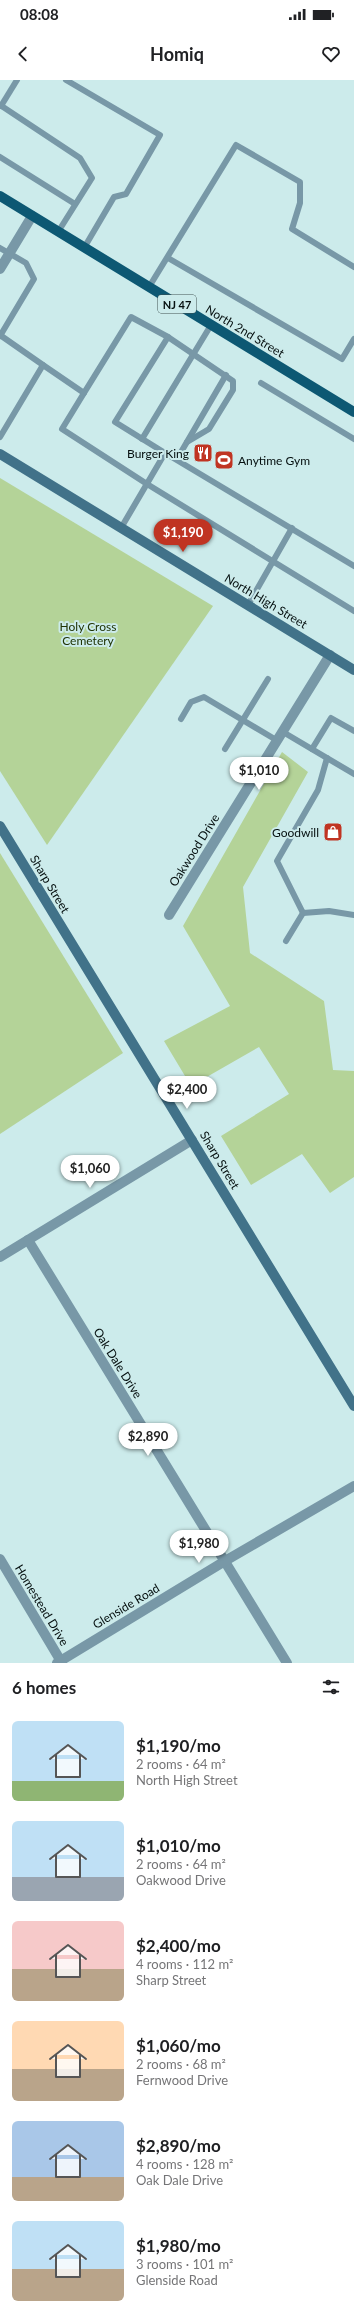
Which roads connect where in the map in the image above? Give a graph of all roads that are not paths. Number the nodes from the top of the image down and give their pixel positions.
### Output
1 (17, 80) edge
2 (66, 80) edge
3 (1, 106) edge
4 (0, 157) edge
5 (0, 196) edge
6 (75, 204) junction
7 (32, 216) junction
8 (58, 232) junction
9 (0, 248) edge
10 (84, 248) junction
11 (9, 254) junction
12 (168, 258) junction
13 (354, 267) edge
14 (0, 269) edge
15 (149, 288) junction
16 (211, 325) junction
17 (0, 335) edge
18 (168, 336) junction
19 (354, 339) edge
20 (193, 353) junction
21 (44, 365) junction
22 (226, 375) junction
23 (261, 383) dead end
24 (84, 392) junction
25 (354, 411) edge
26 (0, 437) edge
27 (142, 438) junction
28 (354, 439) edge
29 (187, 442) junction
30 (165, 453) junction
31 (0, 454) edge
32 (178, 459) junction
33 (147, 484) junction
34 (122, 528) junction
35 (292, 528) junction
36 (273, 561) junction
37 (354, 566) edge
38 (248, 606) junction
39 (354, 611) edge
40 (330, 655) junction
41 (354, 670) edge
42 (268, 678) dead end
43 (181, 719) dead end
44 (241, 720) junction
45 (354, 731) edge
46 (283, 732) junction
47 (278, 741) junction
48 (225, 749) dead end
49 (312, 749) junction
50 (327, 758) junction
51 (354, 774) edge
52 (0, 826) edge
53 (303, 913) junction
54 (169, 915) dead end
55 (354, 915) edge
56 (286, 941) dead end
57 (192, 1140) junction
58 (28, 1240) junction
59 (0, 1257) edge
60 (354, 1406) edge
61 (354, 1486) edge
62 (0, 1559) edge
63 (225, 1561) junction
64 (60, 1662) edge
65 (287, 1663) edge

1 - 3 lane
2 - 10 lane
3 - 6 lane
4 - 6 lane
5 - 7 main road, North 2nd Street / NJ 47
6 - 8 lane
7 - 8 main road, North 2nd Street / NJ 47
7 - 11 street
8 - 10 main road, North 2nd Street / NJ 47
9 - 11 lane
10 - 15 main road, North 2nd Street / NJ 47
11 - 14 street
11 - 17 lane
12 - 13 lane
12 - 15 lane
12 - 19 lane
15 - 16 main road, North 2nd Street / NJ 47
16 - 20 lane
16 - 25 main road, North 2nd Street / NJ 47
17 - 21 lane
18 - 20 lane
18 - 24 lane
18 - 27 lane
20 - 22 lane
20 - 27 lane
21 - 24 lane
21 - 26 lane
22 - 29 lane
22 - 29 lane
23 - 28 lane
24 - 33 lane
27 - 30 lane
29 - 32 lane
30 - 32 lane
30 - 33 lane
31 - 34 street, North High Street
32 - 35 lane
33 - 34 lane
33 - 36 lane
34 - 38 street, North High Street
35 - 36 lane
35 - 37 lane
36 - 38 lane
36 - 39 lane
38 - 40 street, North High Street
40 - 41 street, North High Street
40 - 46 street, Oakwood Drive
42 - 44 lane
43 - 44 lane
44 - 47 lane
44 - 48 lane
45 - 49 lane
46 - 47 street, Oakwood Drive
46 - 49 lane
47 - 54 street, Oakwood Drive
49 - 50 lane
50 - 51 lane
50 - 53 lane
52 - 57 street, Sharp Street
53 - 55 lane
53 - 56 lane
57 - 58 street
57 - 60 street, Sharp Street
58 - 59 street
58 - 63 street, Oak Dale Drive
61 - 63 street, Glenside Road
62 - 64 street, Homestead Drive
63 - 64 street, Glenside Road
63 - 65 street, Oak Dale Drive

